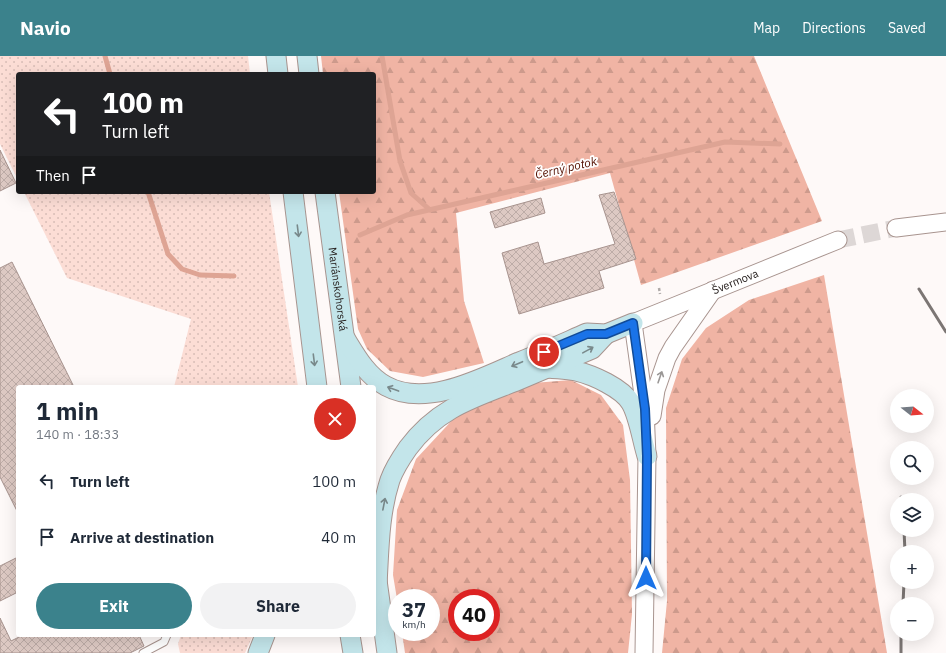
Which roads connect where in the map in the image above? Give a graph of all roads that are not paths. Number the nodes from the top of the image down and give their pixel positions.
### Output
1 (276, 56) edge
2 (306, 56) edge
3 (278, 72) edge
4 (309, 72) edge
5 (293, 194) edge
6 (325, 194) edge
7 (946, 222) edge
8 (896, 228) tunnel mouth
9 (838, 240) tunnel mouth
10 (713, 290) junction
11 (633, 323) junction
12 (606, 334) junction
13 (345, 338) junction
14 (547, 368) junction
15 (317, 385) edge
16 (352, 385) edge
17 (647, 456) junction
18 (376, 572) edge
19 (378, 585) junction
20 (166, 637) edge
21 (264, 637) edge
22 (350, 637) edge
23 (143, 653) edge
24 (258, 653) edge
25 (353, 653) edge
26 (387, 653) edge
27 (644, 653) edge

1 - 3 main road
2 - 4 main road
5 -> 15 main road
6 - 13 main road, Mariánskohorská
7 - 8 street
9 - 10 street, Švermova
10 - 11 street, Švermova
17 -> 10 street
11 - 12 main road
11 - 17 street
12 -> 13 main road
14 -> 12 main road
13 - 16 main road, Mariánskohorská
14 - 17 main road
19 -> 14 main road
17 - 27 street
18 - 19 main road
19 - 26 main road
20 - 23 lane
21 - 24 main road
22 - 25 main road

